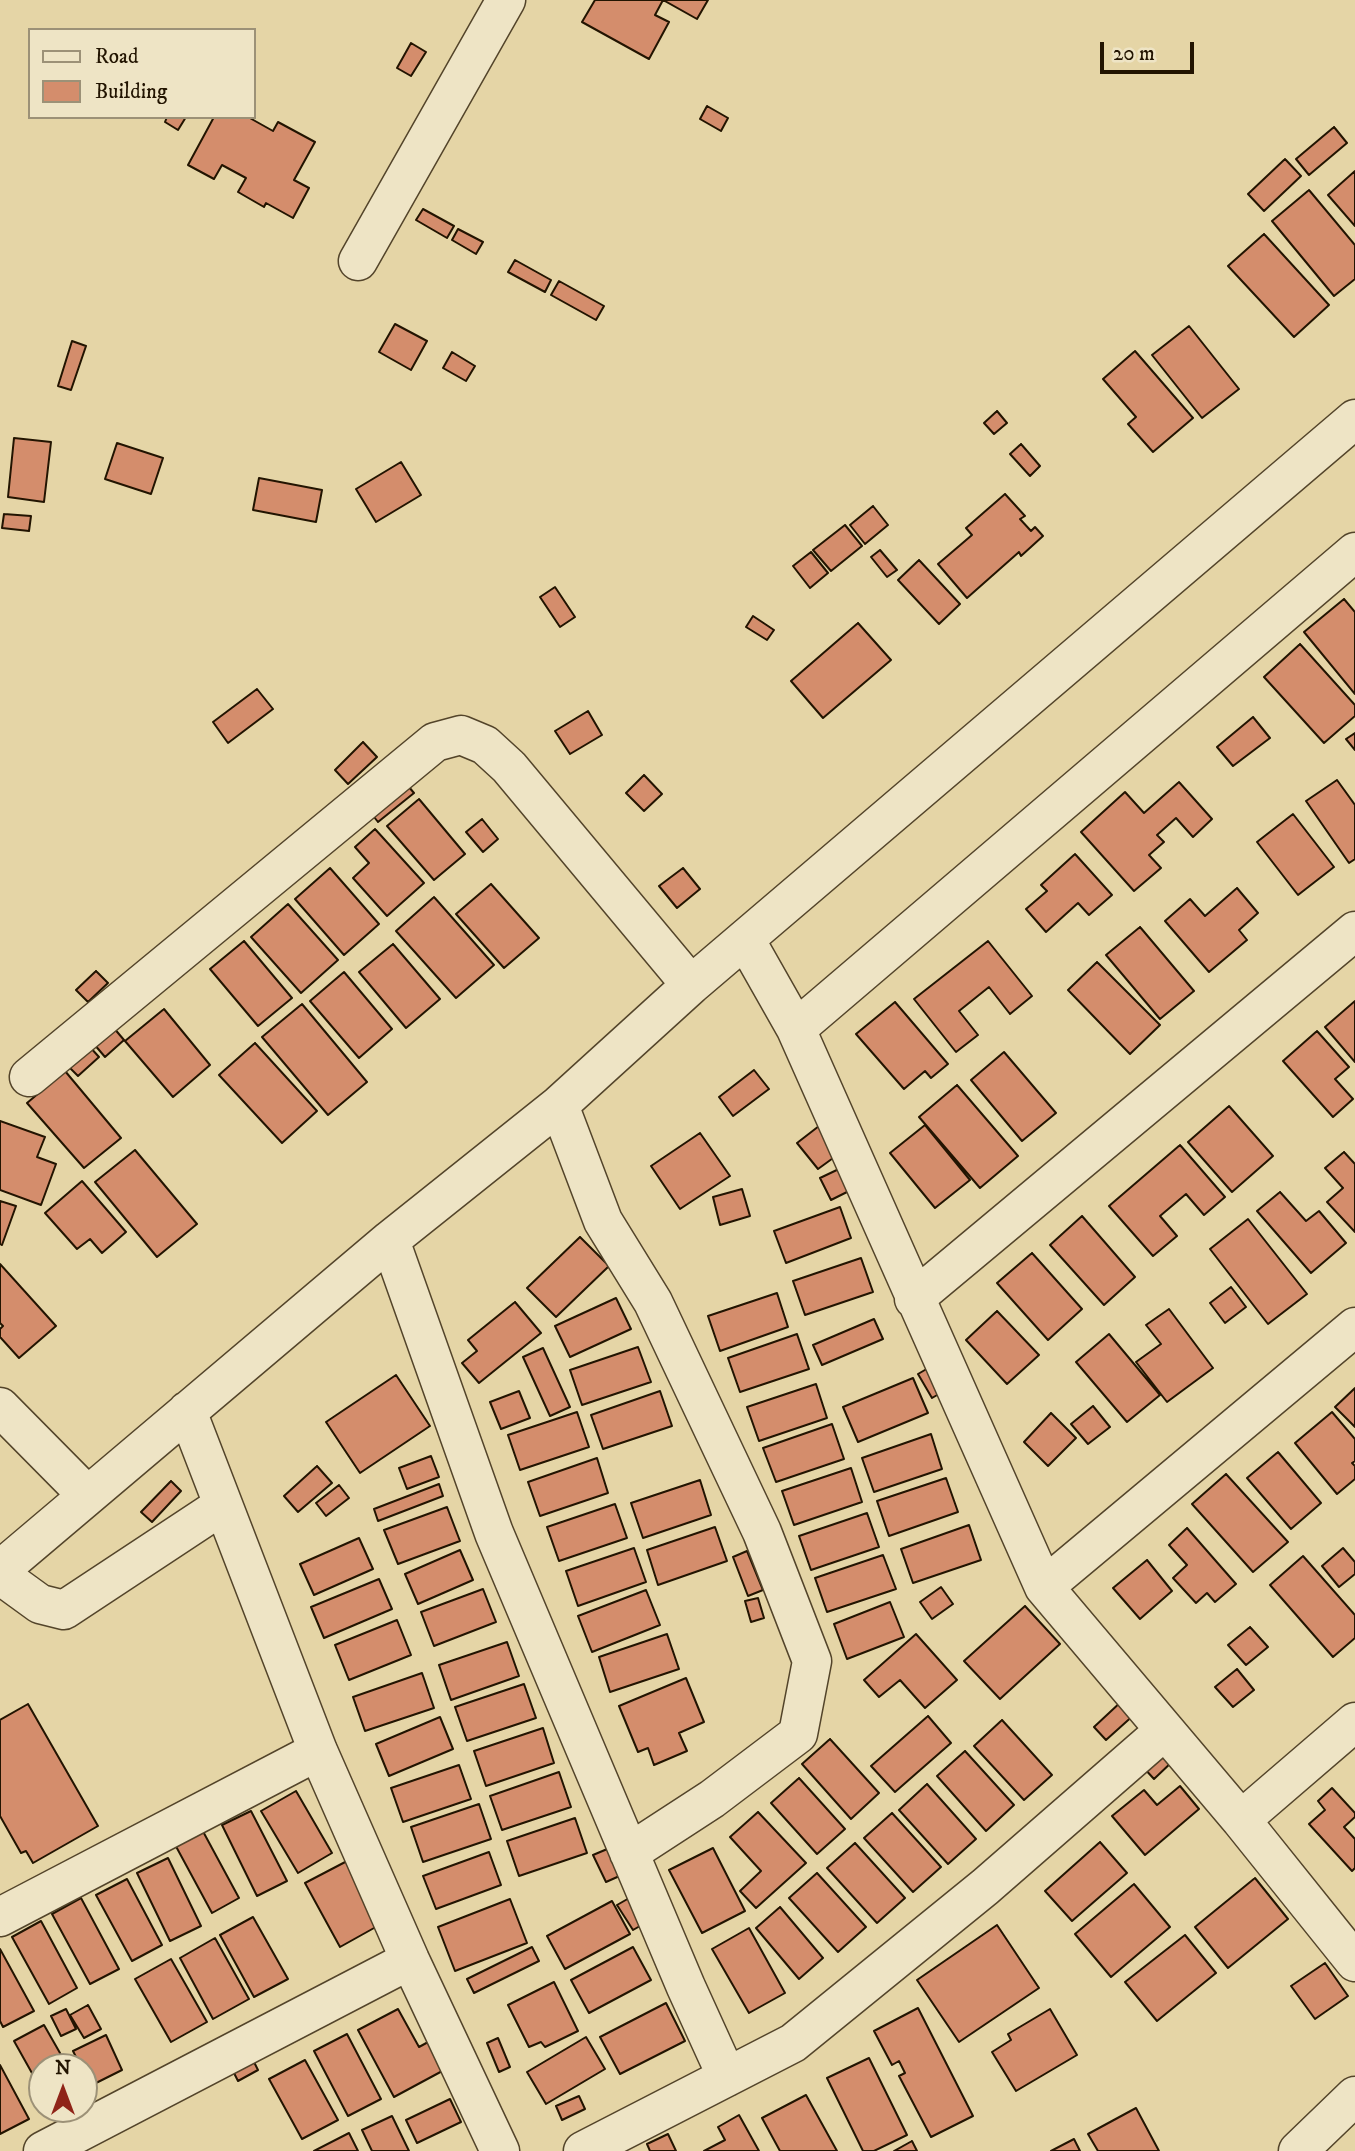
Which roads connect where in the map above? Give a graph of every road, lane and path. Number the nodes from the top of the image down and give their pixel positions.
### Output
1 (506, 0) edge
2 (358, 261) dead end
3 (1355, 419) edge
4 (1355, 552) edge
5 (1355, 931) edge
6 (746, 939) junction
7 (691, 985) junction
8 (796, 1029) junction
9 (29, 1077) dead end
10 (559, 1105) junction
11 (390, 1240) junction
12 (914, 1298) junction
13 (1355, 1327) edge
14 (0, 1407) edge
15 (187, 1411) junction
16 (87, 1495) junction
17 (223, 1505) junction
18 (0, 1573) edge
19 (1044, 1587) junction
20 (1355, 1722) edge
21 (1164, 1731) junction
22 (318, 1751) junction
23 (1241, 1820) junction
24 (629, 1853) junction
25 (0, 1917) edge
26 (410, 1960) junction
27 (1355, 1962) edge
28 (727, 2077) junction
29 (1355, 2095) edge
30 (43, 2151) edge
31 (500, 2151) edge
32 (583, 2151) edge
33 (1298, 2151) edge

1 - 2 street
3 - 6 street
4 - 8 street
5 - 12 street
6 - 7 street
6 - 8 street
7 - 9 street
7 - 10 street
8 - 12 street
10 - 11 street
10 - 24 street
11 - 15 street
11 - 24 street
12 - 19 street
13 - 19 street
14 - 16 street
15 - 16 street
15 - 17 street
16 - 18 street
17 - 18 street
17 - 22 street
19 - 21 street
20 - 23 street
21 - 23 street
21 - 28 street
22 - 25 street
22 - 26 street
23 - 27 street
24 - 28 street
26 - 30 street
26 - 31 street
28 - 32 street
29 - 33 street

